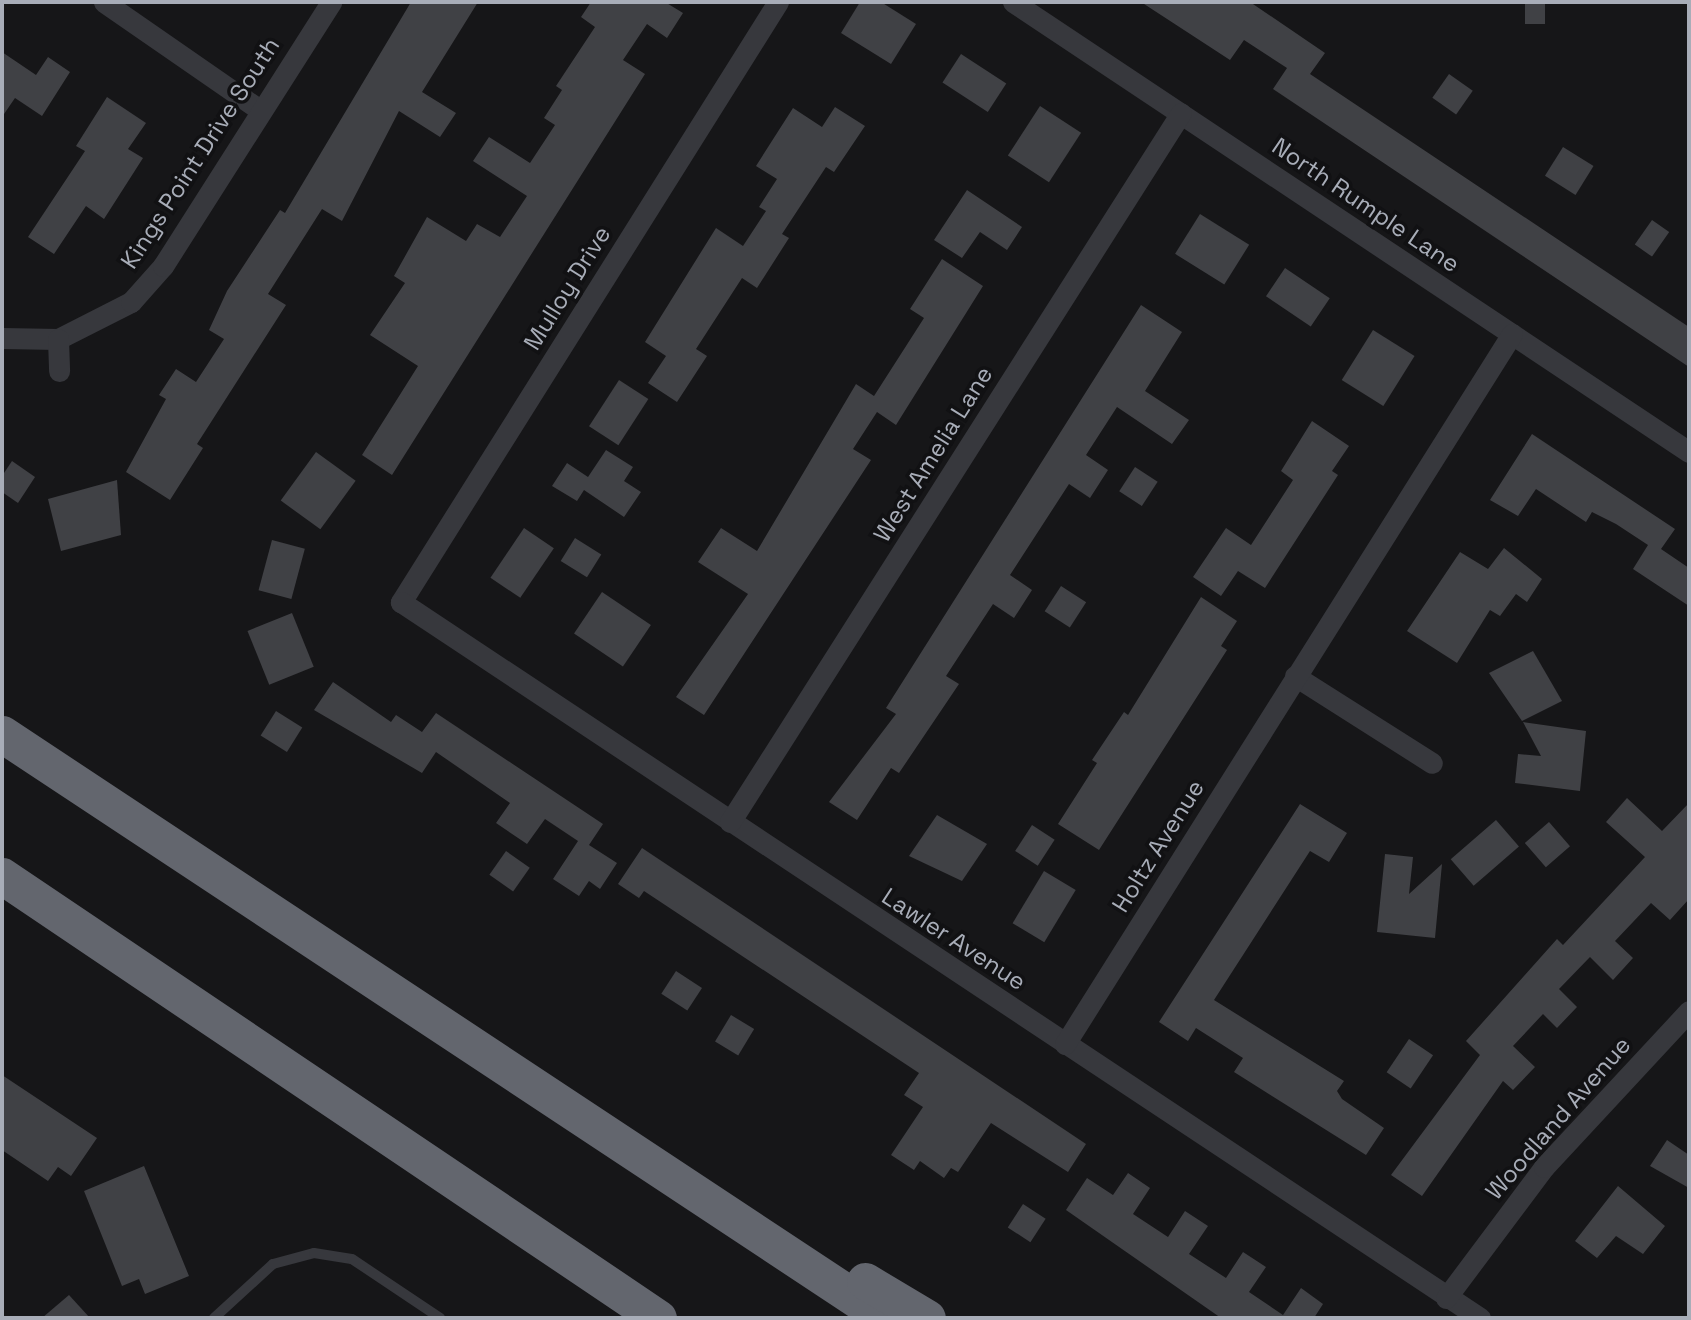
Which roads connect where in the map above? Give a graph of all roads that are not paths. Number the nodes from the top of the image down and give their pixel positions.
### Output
1 (104, 2) edge
2 (331, 2) edge
3 (778, 2) edge
4 (1013, 2) edge
5 (260, 110) junction
6 (1181, 113) junction
7 (1512, 334) junction
8 (11, 338) edge
9 (58, 339) junction
10 (60, 371) dead end
11 (1689, 452) edge
12 (401, 601) joint
13 (1296, 676) junction
14 (2, 734) edge
15 (1432, 763) dead end
16 (730, 822) junction
17 (2, 876) edge
18 (1689, 1010) edge
19 (1065, 1044) junction
20 (484, 1055) junction
21 (1446, 1298) junction
22 (437, 1317) edge
23 (214, 1318) edge
24 (659, 1318) edge
25 (885, 1318) edge
26 (928, 1318) edge
27 (1480, 1318) edge

1 - 5 street
2 - 5 street, Kings Point Drive South
3 - 12 street, Mulloy Drive
4 - 6 street, North Rumple Lane
5 - 9 street, Kings Point Drive South
6 - 7 street, North Rumple Lane
6 - 16 street, West Amelia Lane
7 - 11 street, North Rumple Lane
7 - 13 street, Holtz Avenue
8 - 9 street, Kings Point Drive South
9 - 10 street
12 - 16 street, Lawler Avenue
13 - 15 street
13 - 19 street, Holtz Avenue
14 - 20 highway
16 - 19 street, Lawler Avenue
17 - 24 highway
18 - 21 street, Woodland Avenue
19 - 21 street, Lawler Avenue
20 - 25 highway
20 - 26 highway
21 - 27 street, Lawler Avenue
22 - 23 lane

